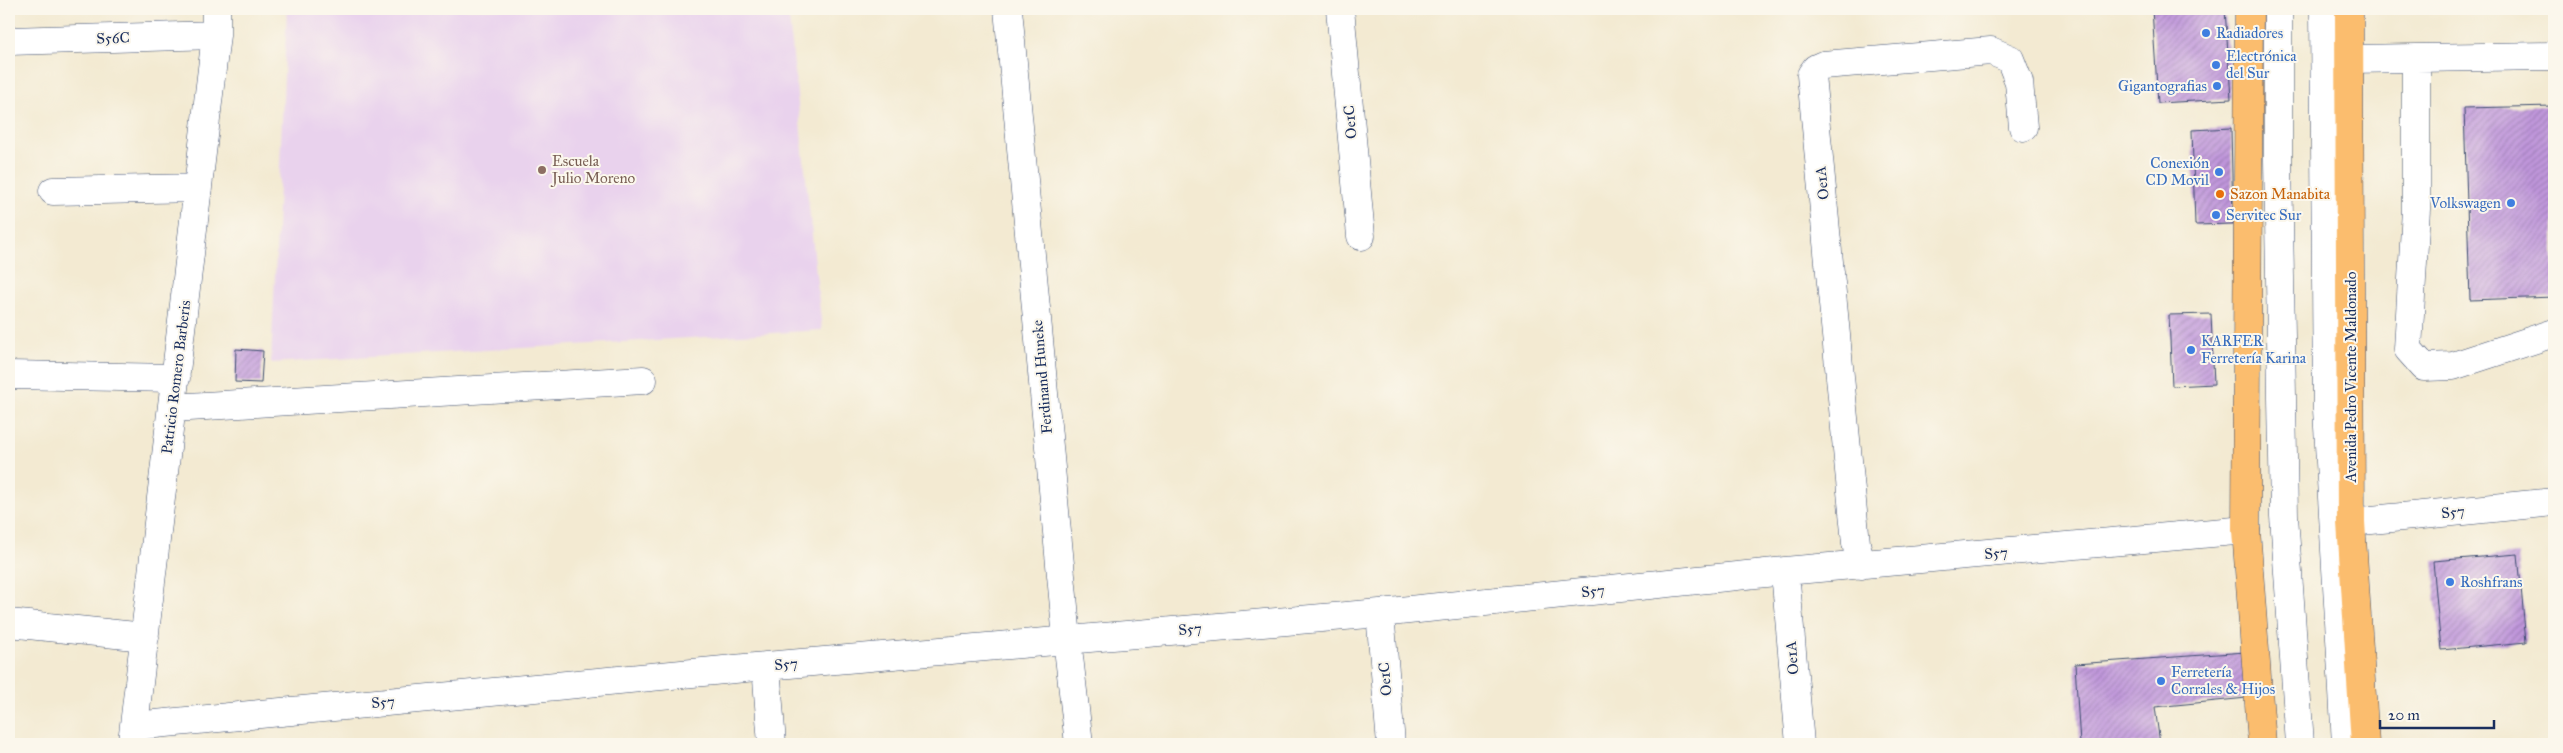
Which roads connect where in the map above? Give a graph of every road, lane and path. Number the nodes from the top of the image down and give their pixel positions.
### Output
1 (1008, 9) edge
2 (1340, 9) edge
3 (2249, 9) edge
4 (2278, 9) edge
5 (2324, 9) edge
6 (2349, 9) edge
7 (216, 22) edge
8 (9, 41) edge
9 (2554, 56) edge
10 (2416, 58) junction
11 (2350, 59) junction
12 (2023, 127) dead end
13 (198, 188) junction
14 (53, 191) dead end
15 (1361, 236) dead end
16 (2554, 334) edge
17 (9, 375) edge
18 (176, 378) junction
19 (643, 380) dead end
20 (172, 408) junction
21 (2554, 502) edge
22 (2351, 522) junction
23 (2246, 530) junction
24 (1862, 565) junction
25 (1785, 571) junction
26 (1380, 613) junction
27 (9, 624) edge
28 (145, 637) junction
29 (1067, 639) junction
30 (766, 666) junction
31 (133, 735) edge
32 (772, 744) edge
33 (1079, 744) edge
34 (1391, 744) edge
35 (1800, 744) edge
36 (2262, 744) edge
37 (2300, 744) edge
38 (2346, 744) edge
39 (2365, 744) edge

1 - 29 street, Ferdinand Huneke
2 - 15 street, Oe1C
3 - 23 main road
4 - 37 street
5 - 38 street
6 - 11 main road, Avenida Pedro Vicente Maldonado
7 - 8 street, S56C
7 - 13 street, Patricio Romero Barberis
9 - 10 street
10 - 11 street
10 - 16 street
11 - 22 main road, Avenida Pedro Vicente Maldonado
12 - 24 street, Oe1A
13 - 14 street
13 - 18 street, Patricio Romero Barberis
17 - 18 street
18 - 20 street, Patricio Romero Barberis
19 - 20 street
20 - 28 street, Patricio Romero Barberis
21 - 22 street, S57
22 - 39 main road, Avenida Pedro Vicente Maldonado
23 - 24 street, S57
23 - 36 main road
24 - 25 street, S57
25 - 26 street, S57
25 - 35 street, Oe1A
26 - 29 street, S57
26 - 34 street, Oe1C
27 - 28 street
28 - 31 street, Patricio Romero Barberis
29 - 30 street, S57
29 - 33 street, Ferdinand Huneke
30 - 31 street, S57
30 - 32 street

